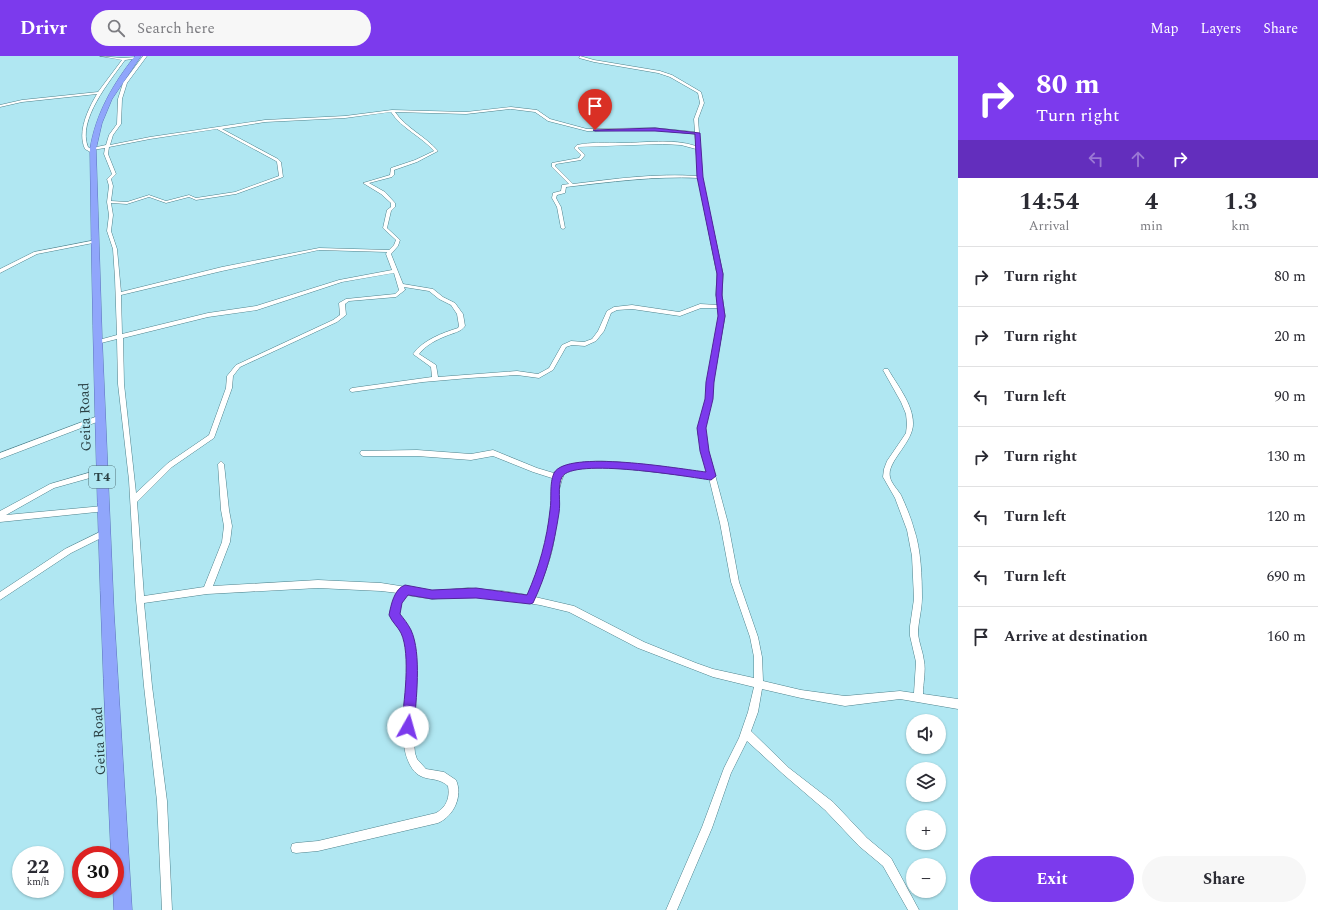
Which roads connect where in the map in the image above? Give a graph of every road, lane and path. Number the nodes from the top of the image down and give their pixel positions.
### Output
1 (102, 56) edge
2 (140, 57) edge
3 (580, 57) edge
4 (124, 59) junction
5 (98, 93) junction
6 (0, 106) edge
7 (392, 111) junction
8 (217, 128) junction
9 (698, 133) junction
10 (107, 147) junction
11 (698, 148) junction
12 (93, 151) junction
13 (700, 177) junction
14 (572, 185) junction
15 (109, 202) junction
16 (563, 228) dead end
17 (96, 241) junction
18 (390, 250) junction
19 (0, 271) edge
20 (395, 271) junction
21 (401, 285) junction
22 (119, 294) junction
23 (721, 307) junction
24 (120, 336) junction
25 (97, 342) junction
26 (886, 370) dead end
27 (435, 379) junction
28 (352, 390) dead end
29 (100, 418) junction
30 (363, 453) dead end
31 (0, 456) edge
32 (221, 464) dead end
33 (102, 472) junction
34 (711, 476) junction
35 (558, 477) junction
36 (134, 500) junction
37 (103, 509) junction
38 (0, 515) edge
39 (0, 519) edge
40 (104, 533) junction
41 (207, 590) junction
42 (405, 590) junction
43 (0, 596) edge
44 (140, 600) junction
45 (530, 600) junction
46 (759, 683) junction
47 (918, 697) junction
48 (958, 704) edge
49 (745, 732) junction
50 (296, 848) dead end
51 (123, 910) edge
52 (167, 910) edge
53 (671, 910) edge
54 (914, 910) edge

1 - 4 street
2 - 4 street
2 - 10 street
2 - 12 highway, Geita Road / T4
3 - 9 street
4 - 5 street
5 - 6 street
5 - 12 street
7 - 8 street
7 - 9 street
7 - 18 street
8 - 10 street
8 - 15 street
9 - 11 street
10 - 12 street
10 - 15 street
11 - 13 street
11 - 14 street
12 - 17 highway, Geita Road / T4
13 - 14 street
13 - 23 street
14 - 16 street
15 - 22 street
17 - 19 street
17 - 25 highway, Geita Road / T4
18 - 20 street
18 - 22 street
20 - 21 street
20 - 24 street
21 - 27 street
21 - 36 street
22 - 24 street
23 - 27 street
23 - 34 street
24 - 25 street
24 - 36 street
25 - 29 highway, Geita Road / T4
26 - 47 street
27 - 28 street
29 - 31 street
29 - 33 highway, Geita Road / T4
30 - 35 street
32 - 41 street
33 - 37 highway, Geita Road / T4
33 - 38 street
34 - 35 street
34 - 46 street
35 - 45 street
36 - 44 street
37 - 39 street
37 - 40 highway, Geita Road / T4
40 - 43 street
40 - 51 highway, Geita Road / T4
41 - 42 street
41 - 44 street
42 - 45 street
42 - 50 street
44 - 52 street
45 - 46 street
46 - 47 street
46 - 49 street
47 - 48 street
49 - 53 street
49 - 54 street

